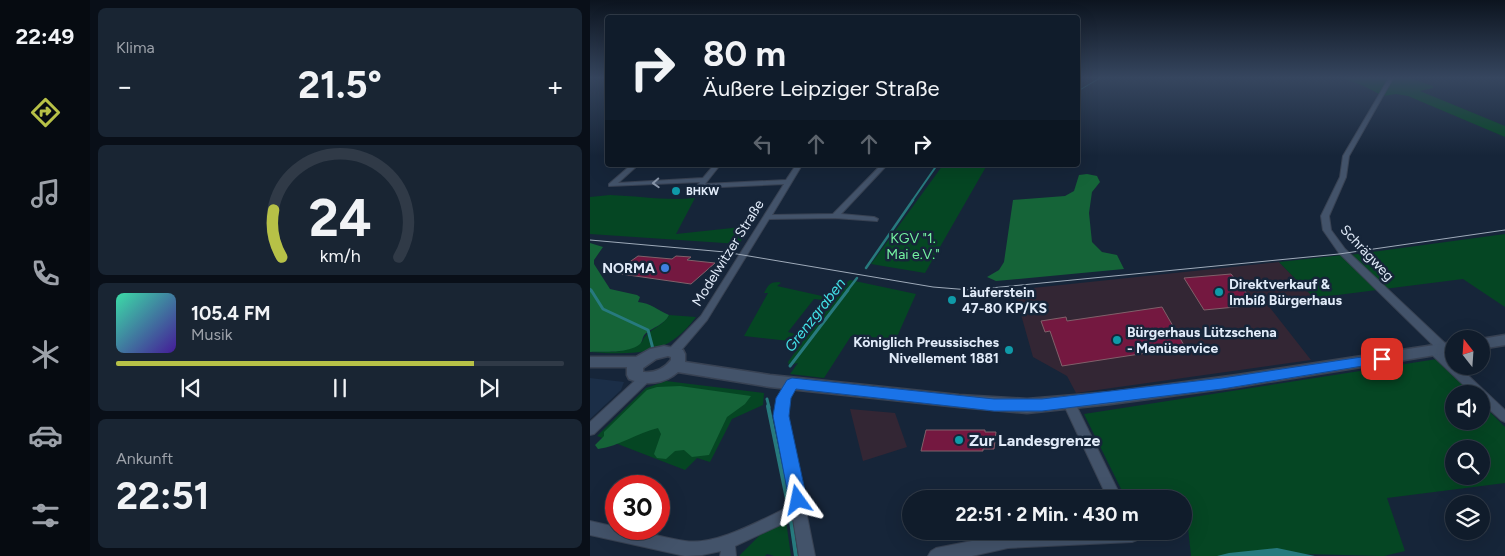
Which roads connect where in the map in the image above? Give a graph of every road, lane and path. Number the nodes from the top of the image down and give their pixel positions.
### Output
1 (1376, 104) edge
2 (633, 167) edge
3 (715, 167) edge
4 (798, 167) edge
5 (882, 167) edge
6 (705, 180) junction
7 (788, 182) junction
8 (835, 216) junction
9 (766, 217) junction
10 (874, 218) dead end
11 (1505, 340) edge
12 (1490, 342) edge
13 (1444, 349) edge
14 (674, 359) junction
15 (590, 362) edge
16 (639, 362) junction
17 (644, 379) junction
18 (792, 384) junction
19 (1474, 385) edge
20 (1069, 403) junction
21 (1490, 403) edge
22 (1505, 417) edge
23 (590, 430) edge
24 (1111, 490) edge
25 (800, 509) junction
26 (590, 528) edge
27 (1029, 540) edge
28 (728, 548) edge
29 (807, 556) edge
30 (936, 556) edge

1 - 13 street, Schrägweg
6 -> 2 street
3 - 6 street
4 - 7 street, Modelwitzer Straße
5 - 8 street
6 - 7 street
7 - 9 street, Modelwitzer Straße
8 - 9 street
8 - 10 street
9 - 14 street, Modelwitzer Straße
11 - 12 street
13 - 19 street, Schrägweg
13 - 20 street
14 - 16 street
14 - 17 street
14 - 18 street
15 - 16 street
16 - 17 street
17 - 23 street
18 - 20 street
18 - 25 street
20 - 24 street
21 - 22 street
25 - 28 street
25 - 29 street
26 - 28 street
27 - 30 street

